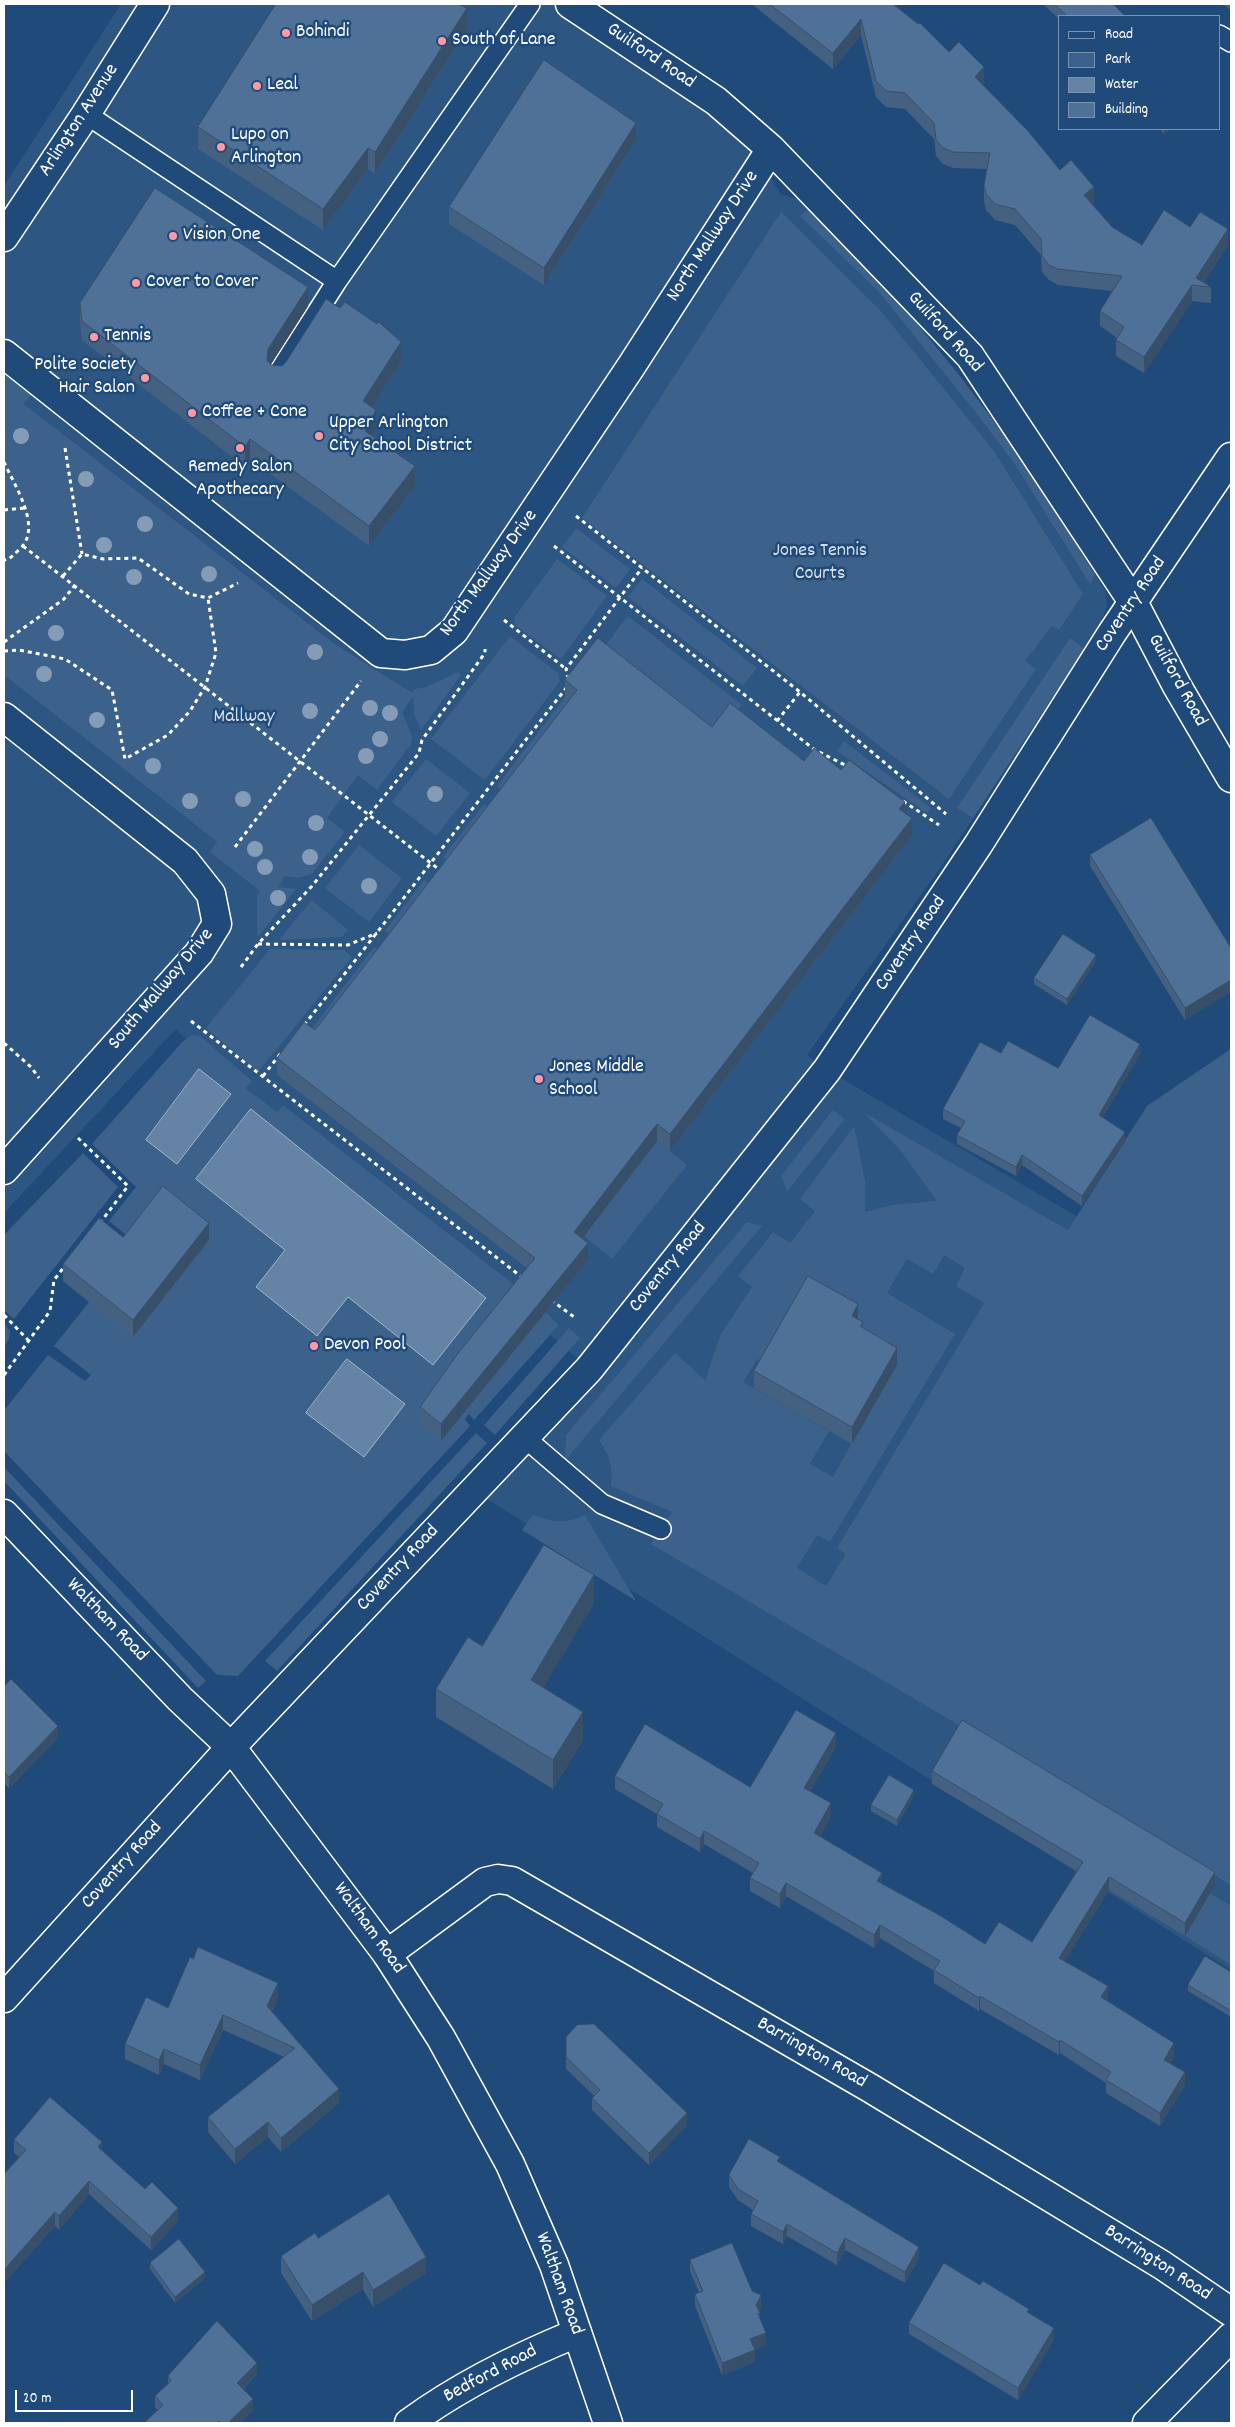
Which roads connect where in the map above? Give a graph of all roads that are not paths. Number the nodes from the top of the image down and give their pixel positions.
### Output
1 (155, 4) edge
2 (530, 4) edge
3 (570, 4) edge
4 (1220, 35) edge
5 (1231, 42) edge
6 (86, 114) junction
7 (771, 149) junction
8 (4, 237) edge
9 (338, 281) junction
10 (4, 354) edge
11 (277, 375) edge
12 (1231, 457) edge
13 (1133, 602) junction
14 (4, 717) edge
15 (1231, 778) edge
16 (4, 1170) edge
17 (524, 1437) junction
18 (4, 1514) edge
19 (661, 1529) dead end
20 (231, 1747) junction
21 (387, 1954) junction
22 (4, 1998) edge
23 (1231, 2312) edge
24 (577, 2333) junction
25 (1231, 2337) edge
26 (409, 2423) edge
27 (608, 2423) edge
28 (1147, 2423) edge

1 - 6 street, Arlington Avenue
2 - 9 lane
3 - 7 street, Guilford Road
4 - 5 lane
6 - 8 street, Arlington Avenue
6 - 9 lane
7 - 10 street, North Mallway Drive
7 - 13 street, Guilford Road
9 - 11 lane
12 - 13 street, Coventry Road
13 - 15 street, Guilford Road
13 - 17 street, Coventry Road
14 - 16 street, South Mallway Drive
17 - 19 lane
17 - 20 street, Coventry Road
18 - 20 street, Waltham Road
20 - 21 street, Waltham Road
20 - 22 street, Coventry Road
21 - 23 street, Barrington Road
21 - 24 street, Waltham Road
24 - 26 street, Bedford Road
24 - 27 street, Waltham Road
25 - 28 street

